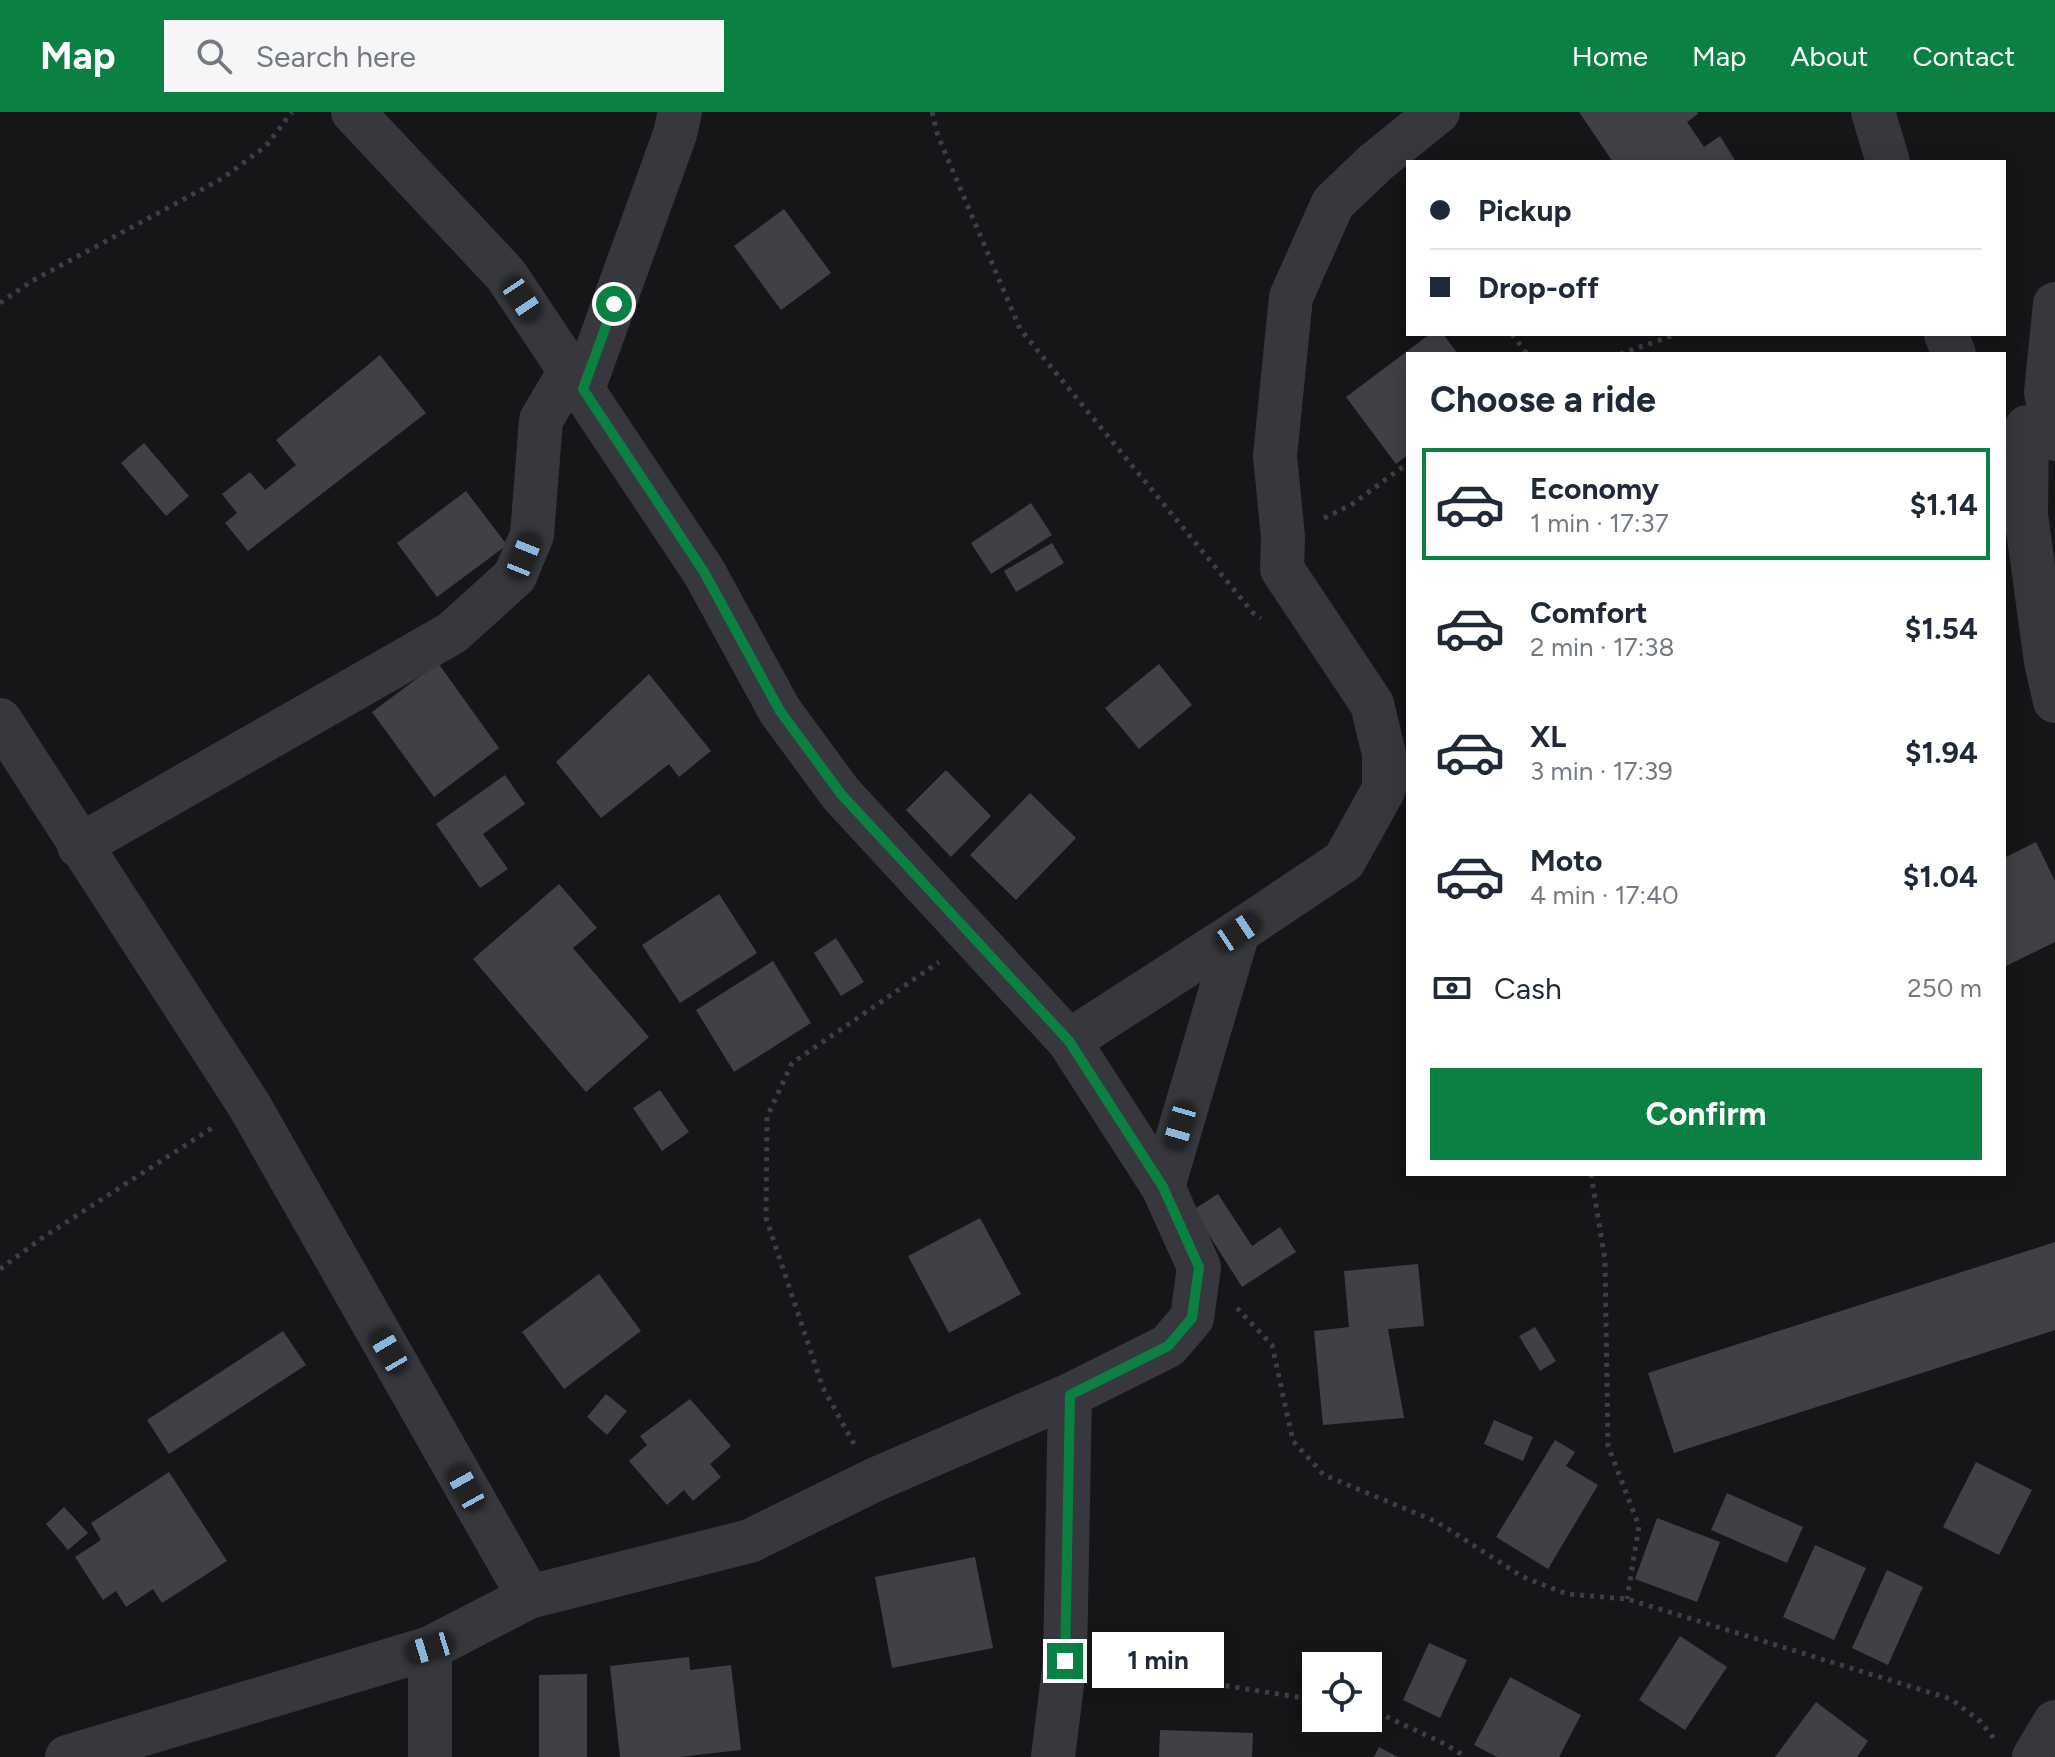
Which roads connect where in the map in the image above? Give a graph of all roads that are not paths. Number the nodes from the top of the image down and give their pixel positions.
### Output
1 (353, 112) edge
2 (680, 112) edge
3 (1438, 112) edge
4 (1873, 112) edge
5 (1887, 160) edge
6 (2055, 304) edge
7 (576, 380) junction
8 (2035, 431) edge
9 (2055, 701) edge
10 (0, 720) edge
11 (79, 846) junction
12 (1238, 932) junction
13 (1069, 1041) junction
14 (1163, 1187) junction
15 (1070, 1395) junction
16 (529, 1597) junction
17 (430, 1648) junction
18 (2055, 1722) edge
19 (2016, 1751) edge
20 (67, 1757) edge
21 (430, 1757) edge
22 (1053, 1757) edge

1 - 7 street
2 - 7 street
3 - 12 street
4 - 5 street
6 - 8 street
7 - 11 street
7 - 13 street
8 - 9 street
10 - 11 street
11 - 16 street
12 - 13 street
12 - 14 street
13 - 14 street
14 - 15 street
15 - 16 street
15 - 22 street
16 - 17 street
17 - 20 street
17 - 21 street
18 - 19 street

